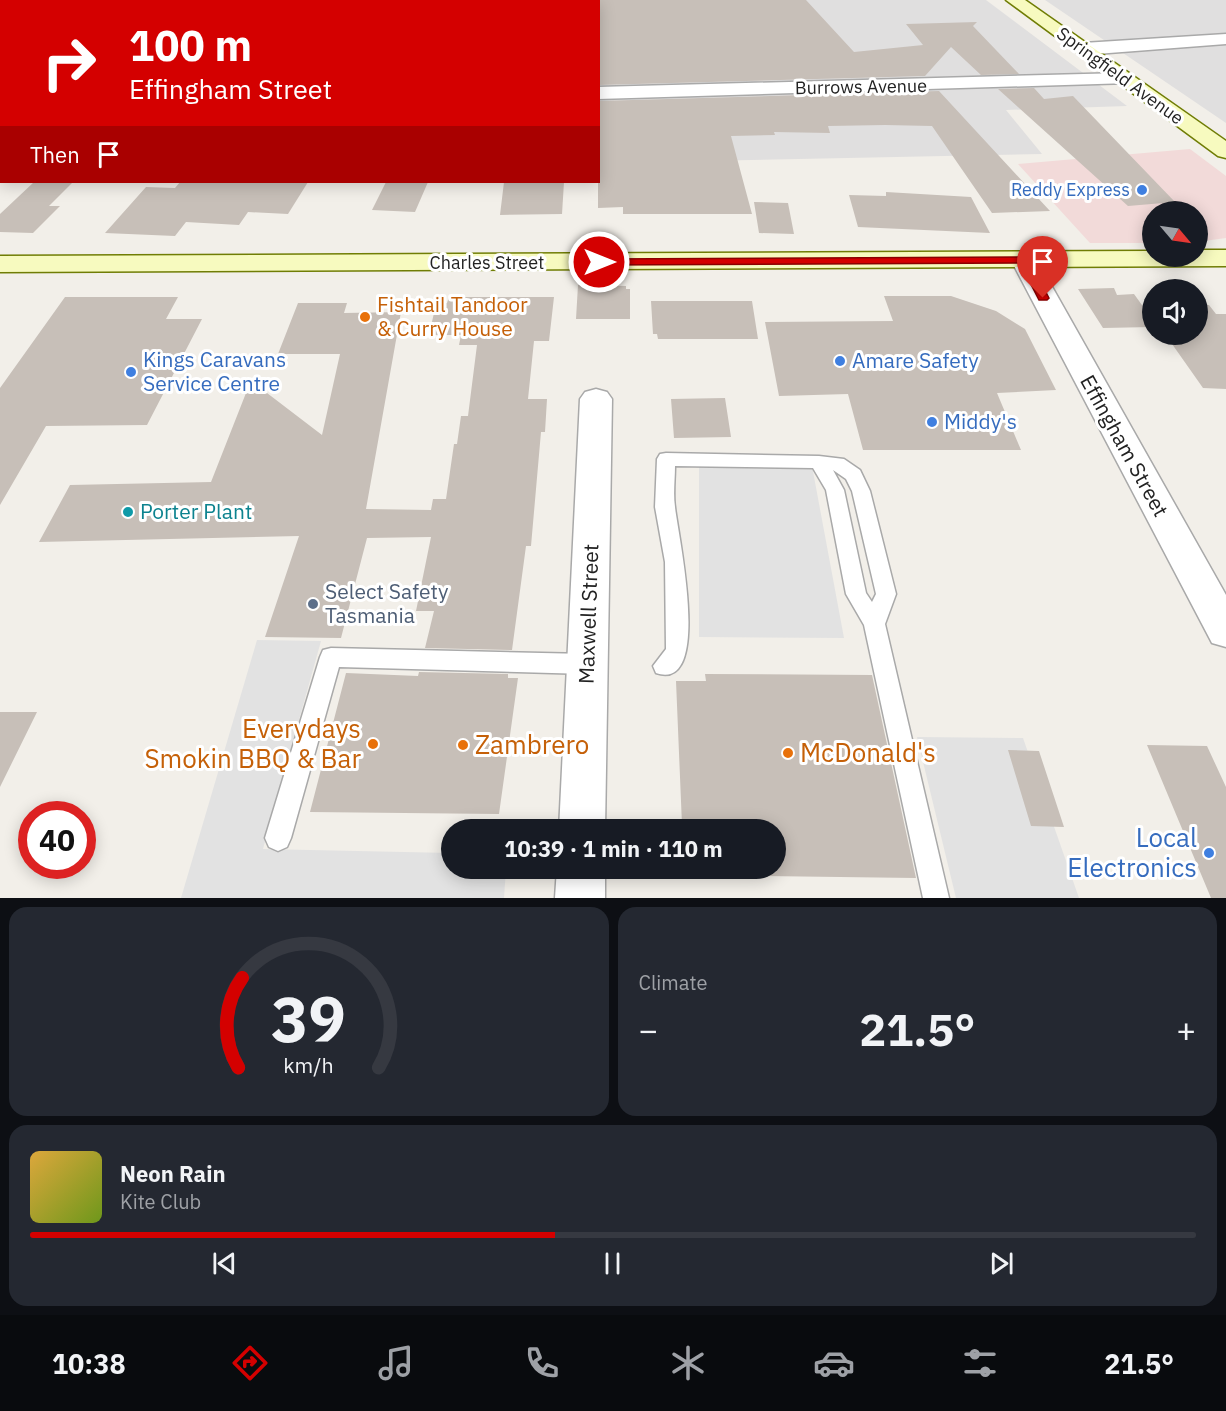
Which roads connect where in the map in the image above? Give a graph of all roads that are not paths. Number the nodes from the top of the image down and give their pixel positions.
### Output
1 (1014, 0) edge
2 (1226, 39) edge
3 (1083, 49) junction
4 (1124, 79) junction
5 (600, 93) edge
6 (1226, 151) edge
7 (1226, 258) edge
8 (1024, 260) junction
9 (0, 264) edge
10 (596, 399) dead end
11 (819, 462) junction
12 (874, 624) junction
13 (1226, 631) edge
14 (587, 664) junction
15 (664, 666) dead end
16 (582, 819) edge
17 (278, 838) dead end
18 (581, 879) edge
19 (580, 898) edge
20 (936, 898) edge

1 - 3 street, Springfield Avenue
2 - 3 street
3 - 4 street, Springfield Avenue
4 - 5 street, Burrows Avenue
4 - 6 street, Springfield Avenue
7 - 8 street, Charles Street
8 - 9 street, Charles Street
8 - 13 street, Effingham Street
10 - 14 street, Maxwell Street
11 - 12 lane
11 - 12 lane
11 - 15 lane
12 - 20 lane
14 - 16 street, Maxwell Street
14 - 17 lane
18 - 19 street

